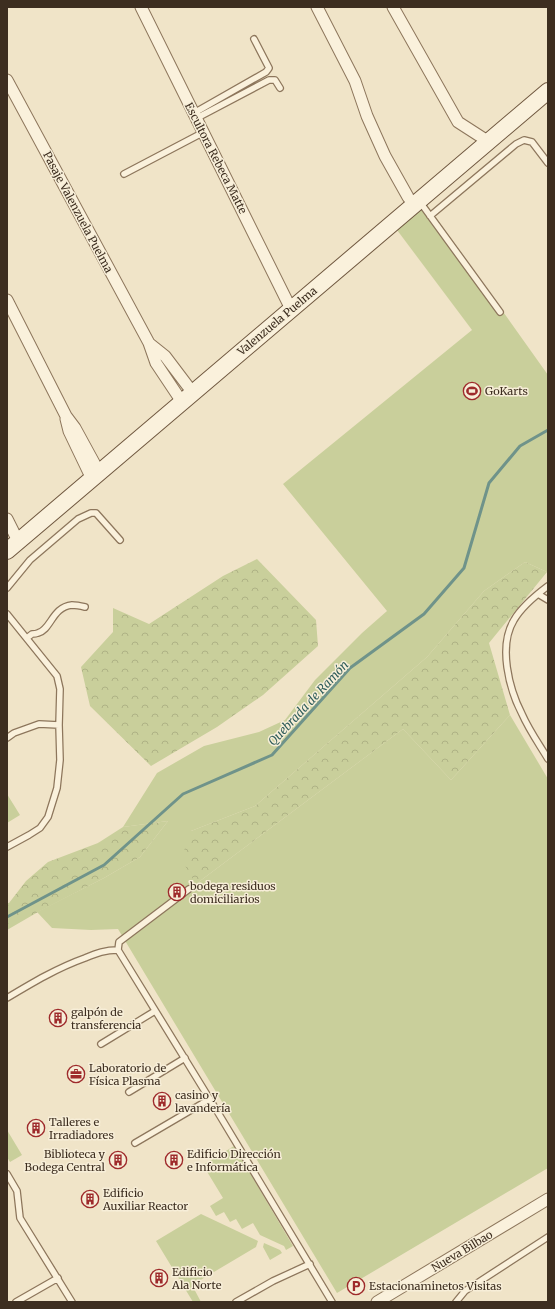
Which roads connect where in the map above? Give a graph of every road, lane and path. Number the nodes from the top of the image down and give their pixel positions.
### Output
1 (141, 7) edge
2 (317, 7) edge
3 (393, 7) edge
4 (254, 39) dead end
5 (7, 80) edge
6 (280, 88) dead end
7 (548, 91) edge
8 (195, 115) junction
9 (204, 132) junction
10 (489, 142) junction
11 (548, 163) edge
12 (124, 174) dead end
13 (417, 203) junction
14 (430, 216) junction
15 (7, 300) edge
16 (291, 309) junction
17 (500, 312) dead end
18 (188, 397) junction
19 (96, 475) junction
20 (7, 519) edge
21 (120, 540) dead end
22 (12, 546) edge
23 (548, 586) edge
24 (7, 588) edge
25 (538, 594) junction
26 (548, 600) edge
27 (85, 607) dead end
28 (7, 614) edge
29 (27, 638) junction
30 (59, 725) junction
31 (7, 738) edge
32 (548, 759) edge
33 (7, 847) edge
34 (189, 889) dead end
35 (118, 950) junction
36 (7, 998) edge
37 (155, 1011) junction
38 (101, 1044) dead end
39 (184, 1058) junction
40 (129, 1092) dead end
41 (210, 1099) junction
42 (135, 1143) dead end
43 (7, 1174) edge
44 (548, 1199) edge
45 (548, 1238) edge
46 (310, 1264) junction
47 (58, 1278) junction
48 (383, 1300) edge
49 (16, 1302) edge
50 (72, 1302) edge
51 (236, 1302) edge
52 (332, 1302) edge
53 (456, 1302) edge

1 - 8 street, Escultora Rebeca Matte
2 - 13 street
3 - 10 street
4 - 8 lane
5 - 18 street, Pasaje Valenzuela Puelma
6 - 8 lane
7 - 10 street, Valenzuela Puelma
8 - 9 street, Escultora Rebeca Matte
9 - 12 lane
9 - 16 street, Escultora Rebeca Matte
10 - 13 street, Valenzuela Puelma
11 - 14 lane
13 - 14 lane
13 - 16 street, Valenzuela Puelma
14 - 17 lane
15 - 19 street
16 - 18 street, Valenzuela Puelma
18 - 19 street, Valenzuela Puelma
19 - 22 street, Valenzuela Puelma
20 - 22 street
21 - 24 lane
23 - 25 lane
25 - 26 lane
25 - 32 lane
27 - 29 lane
28 - 29 lane
29 - 30 lane
30 - 31 lane
30 - 33 lane
34 - 35 lane
35 - 36 lane
35 - 37 lane
37 - 38 lane
37 - 39 lane
39 - 40 lane
39 - 41 lane
41 - 42 lane
41 - 46 lane
43 - 47 lane
44 - 48 street, Nueva Bilbao
45 - 53 lane
46 - 51 lane
46 - 52 lane
47 - 49 lane
47 - 50 lane

